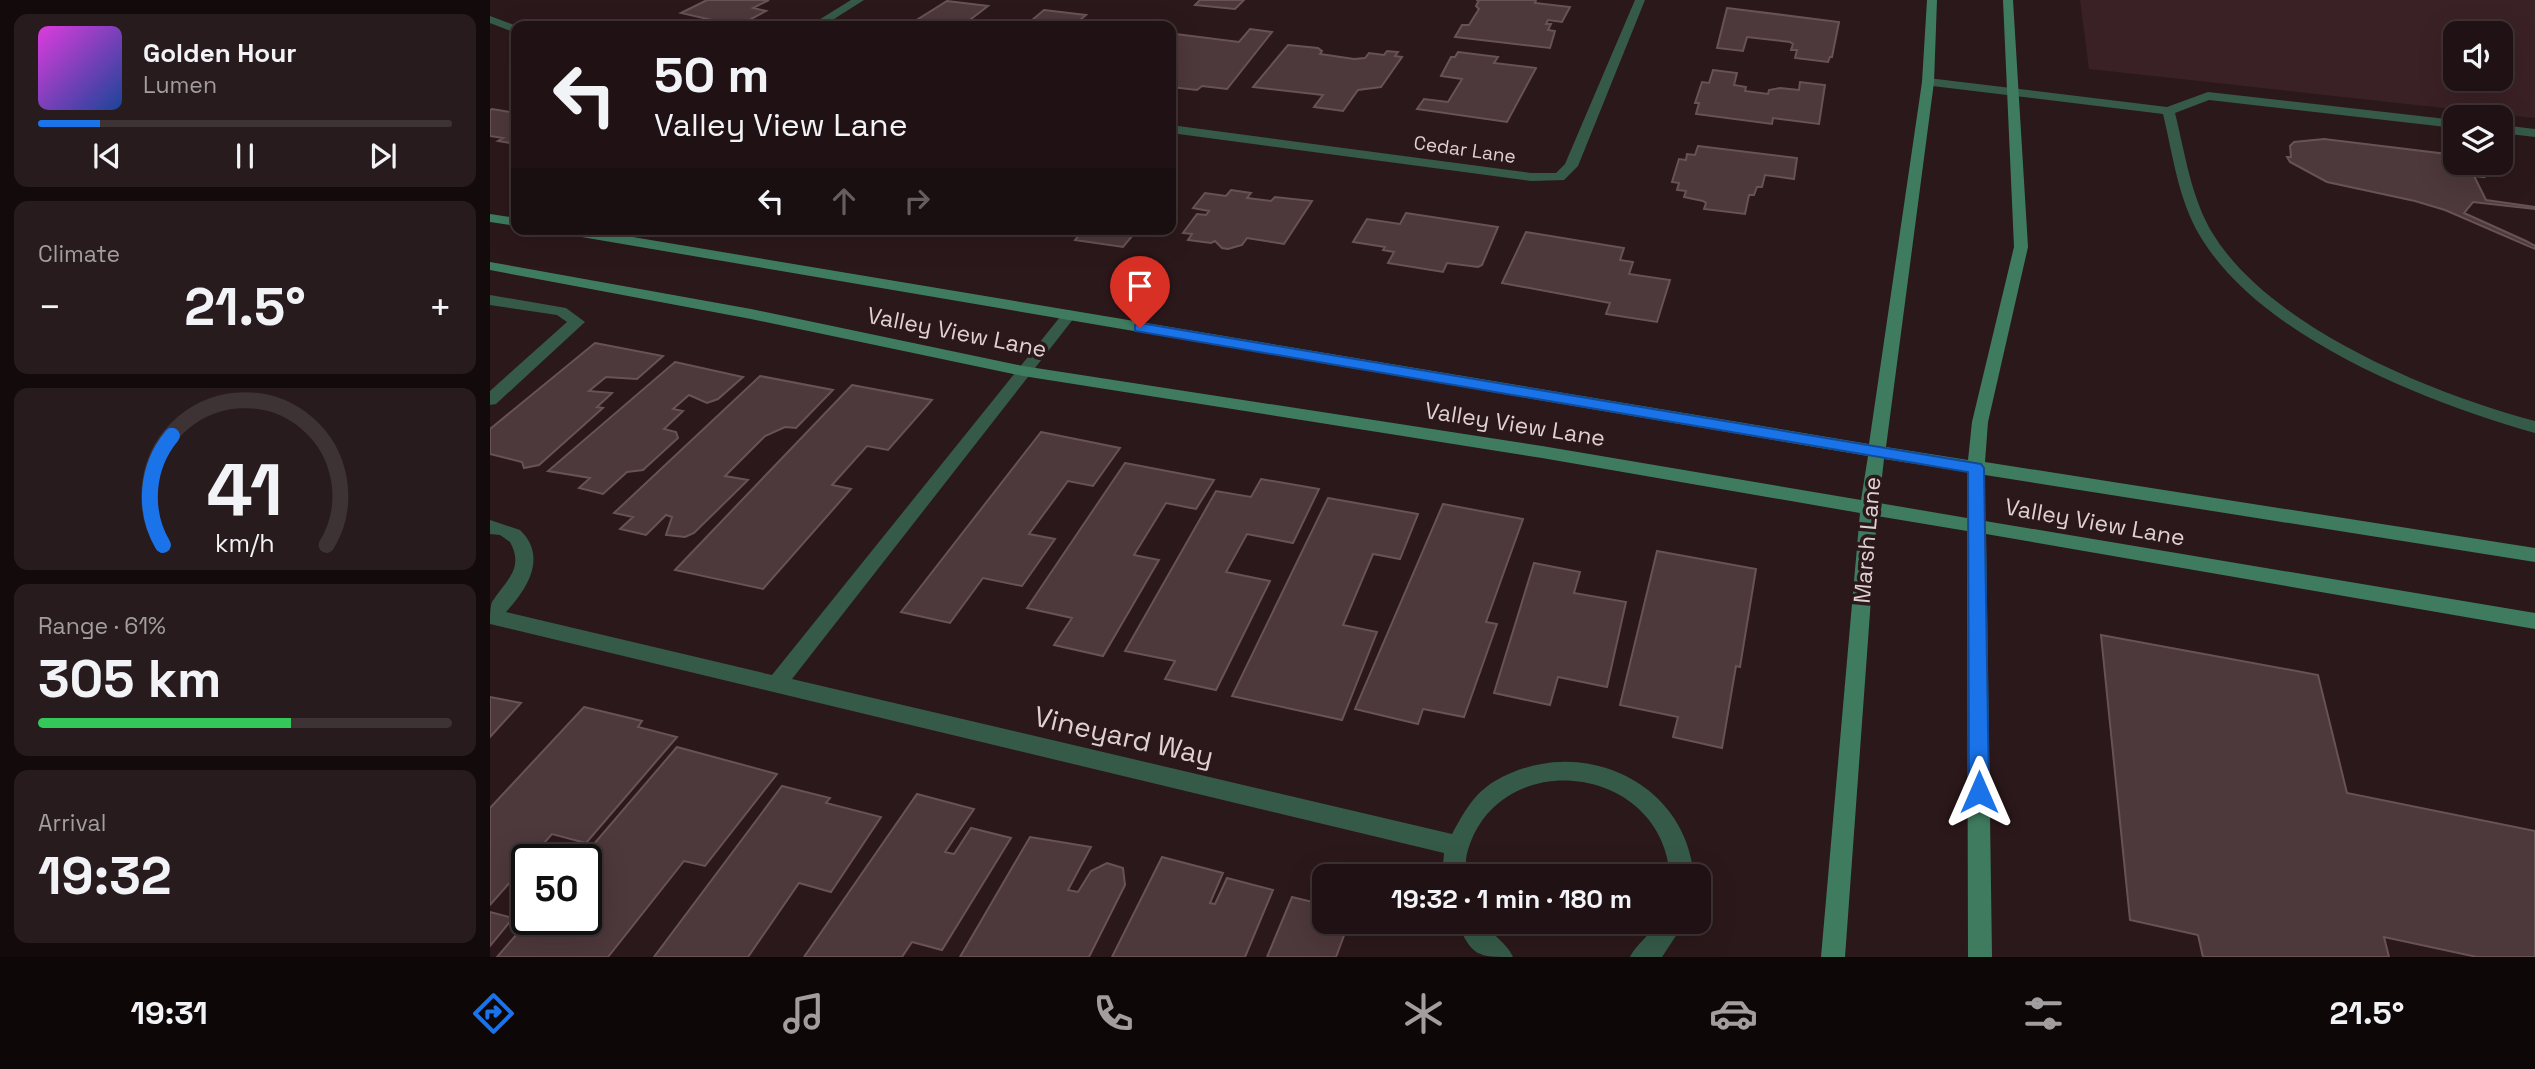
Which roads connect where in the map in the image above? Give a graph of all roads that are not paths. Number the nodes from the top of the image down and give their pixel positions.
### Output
1 (859, 0) edge
2 (1640, 0) edge
3 (1932, 0) edge
4 (2008, 0) edge
5 (490, 19) edge
6 (823, 21) edge
7 (511, 28) edge
8 (1928, 82) junction
9 (2012, 92) junction
10 (2168, 111) junction
11 (2443, 123) edge
12 (1176, 130) edge
13 (2513, 130) edge
14 (2535, 133) edge
15 (490, 218) edge
16 (511, 221) edge
17 (594, 235) edge
18 (490, 266) edge
19 (490, 300) edge
20 (1069, 315) junction
21 (1023, 371) junction
22 (490, 400) edge
23 (2535, 427) edge
24 (1876, 452) junction
25 (1976, 468) junction
26 (1868, 508) junction
27 (490, 527) edge
28 (1977, 527) junction
29 (2535, 555) edge
30 (490, 616) edge
31 (2535, 621) edge
32 (777, 684) junction
33 (1457, 846) junction
34 (1455, 864) edge
35 (1681, 864) edge
36 (1477, 934) edge
37 (1664, 934) edge
38 (1502, 957) edge
39 (1642, 957) edge
40 (1833, 957) edge
41 (1980, 957) edge

1 - 6 street
2 - 12 street, Cedar Lane
3 - 8 main road, Marsh Lane
4 - 9 main road
5 - 7 street
8 - 9 street
8 - 24 main road, Marsh Lane
9 - 10 street
9 - 25 main road
10 - 11 street
10 - 23 street
13 - 14 street
15 - 16 main road
17 - 20 main road, Valley View Lane
18 - 21 main road, Valley View Lane
19 - 22 street
20 - 21 street
20 - 24 main road, Valley View Lane
21 - 26 main road, Valley View Lane
21 - 32 street
24 - 25 main road, Valley View Lane
24 - 26 main road, Marsh Lane
25 - 28 main road
25 - 29 main road, Valley View Lane
26 - 28 main road, Valley View Lane
26 - 40 main road, Marsh Lane
27 - 30 street, Vineyard Way
28 - 31 main road, Valley View Lane
28 - 41 main road
30 - 32 street, Vineyard Way
32 - 33 street, Vineyard Way
33 - 34 street
33 - 35 street
36 - 38 street
37 - 39 street

